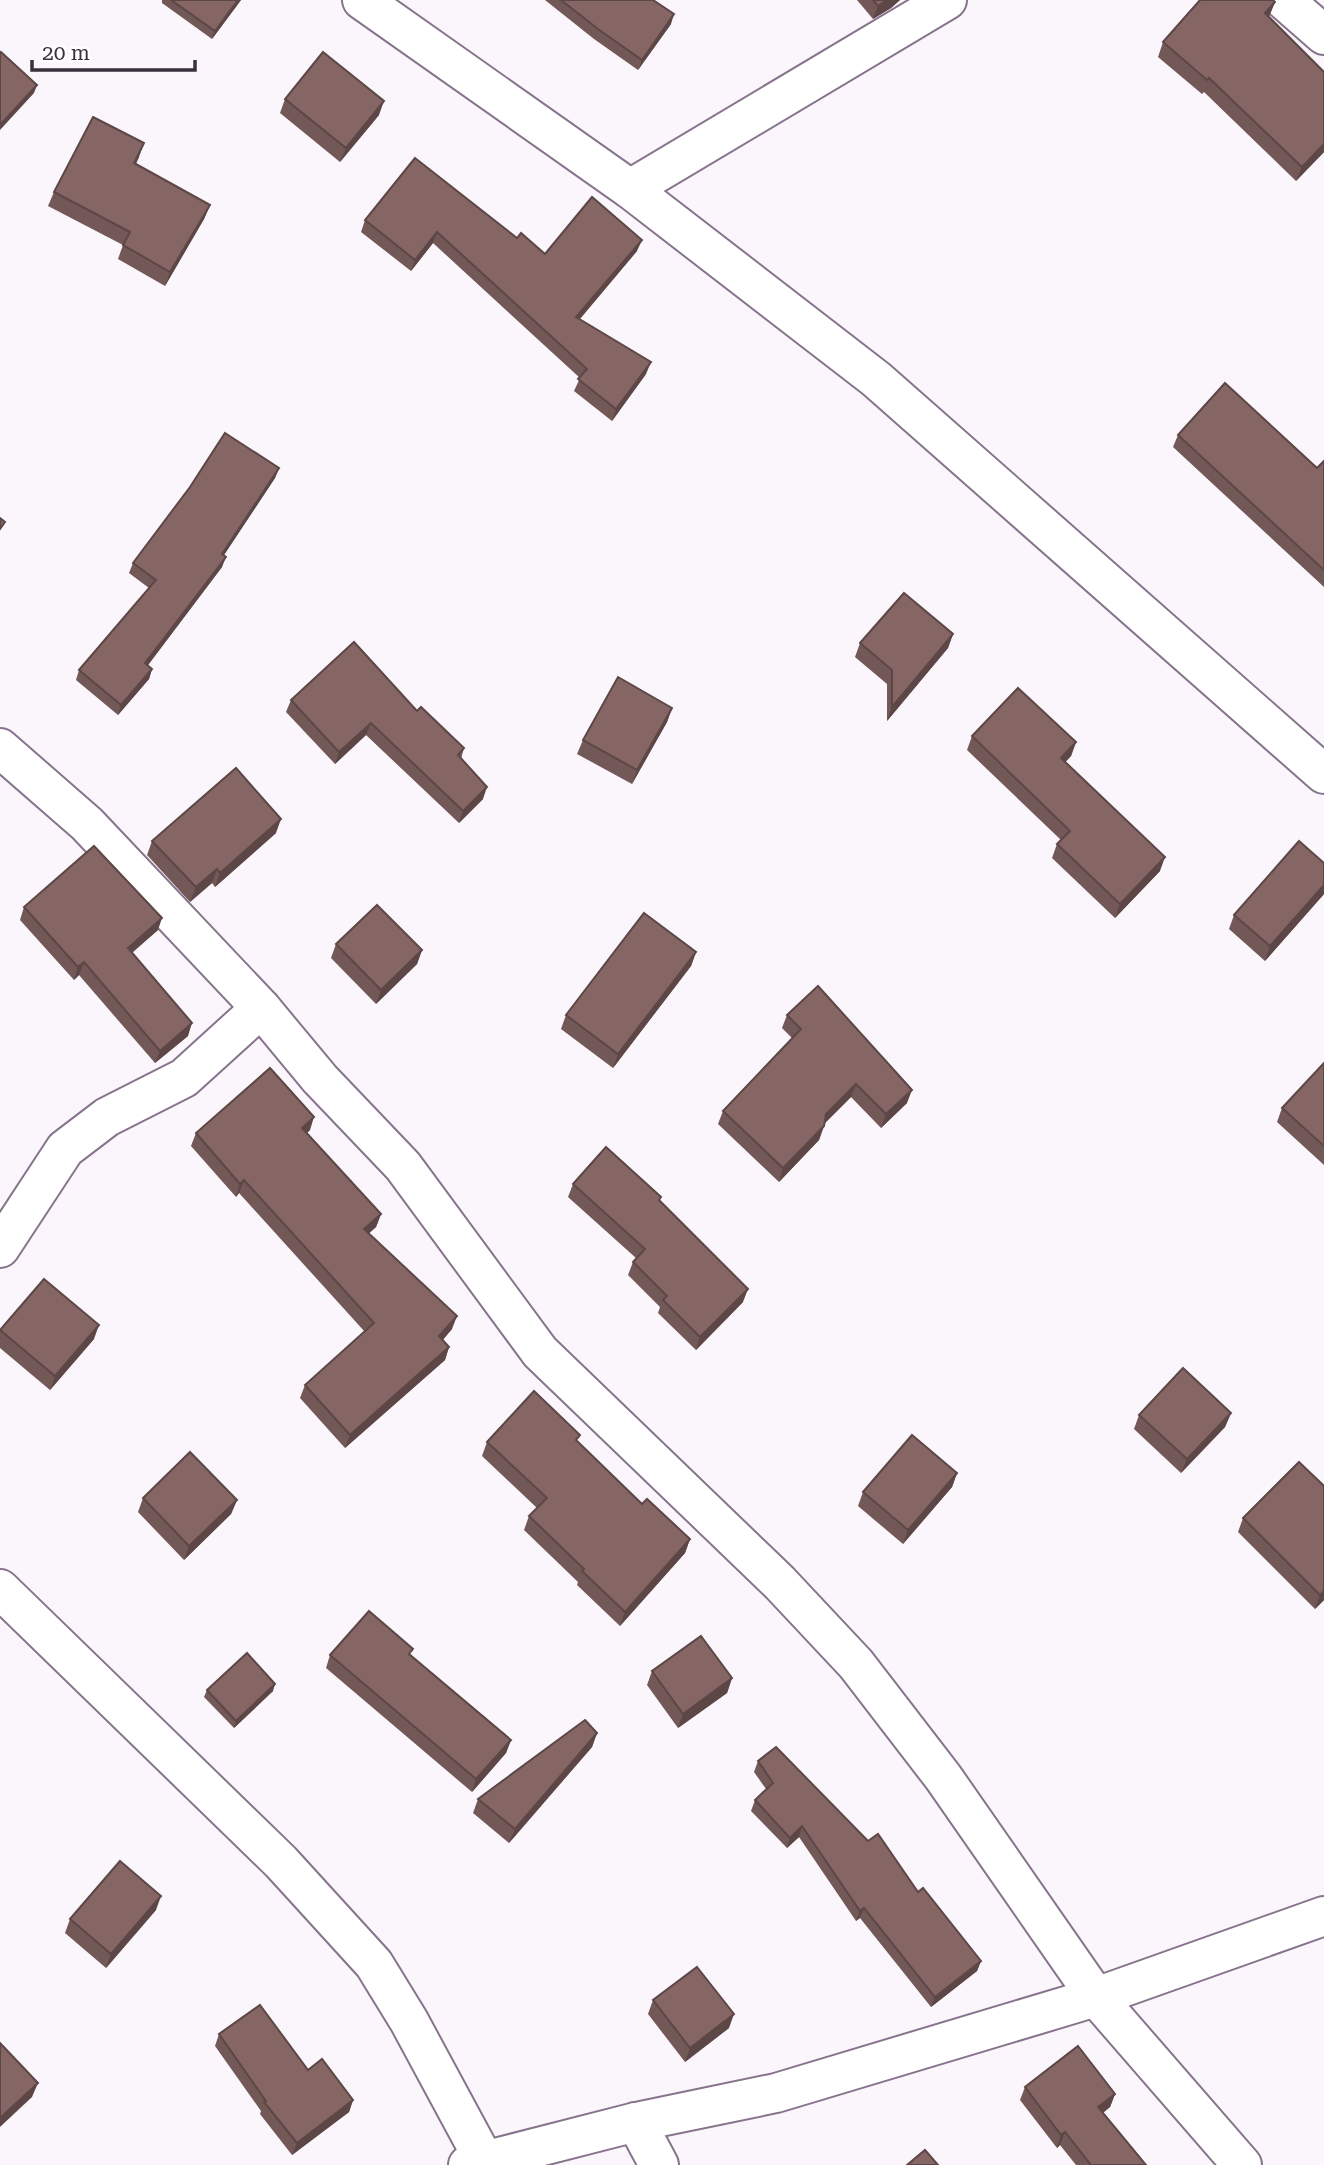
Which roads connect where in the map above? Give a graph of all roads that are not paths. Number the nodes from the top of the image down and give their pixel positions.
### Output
1 (362, 0) edge
2 (947, 0) edge
3 (1284, 0) edge
4 (1324, 34) edge
5 (630, 189) junction
6 (0, 748) edge
7 (1324, 774) edge
8 (261, 1007) junction
9 (0, 1248) edge
10 (0, 1588) edge
11 (1324, 1916) edge
12 (1096, 1997) junction
13 (636, 2122) junction
14 (476, 2162) edge
15 (659, 2165) edge
16 (1242, 2165) edge

1 - 5 street
2 - 5 street
3 - 4 street
5 - 7 street
6 - 8 street
8 - 9 street
8 - 12 street
10 - 14 street
11 - 12 street
12 - 13 street
12 - 16 street
13 - 14 street
13 - 15 street

